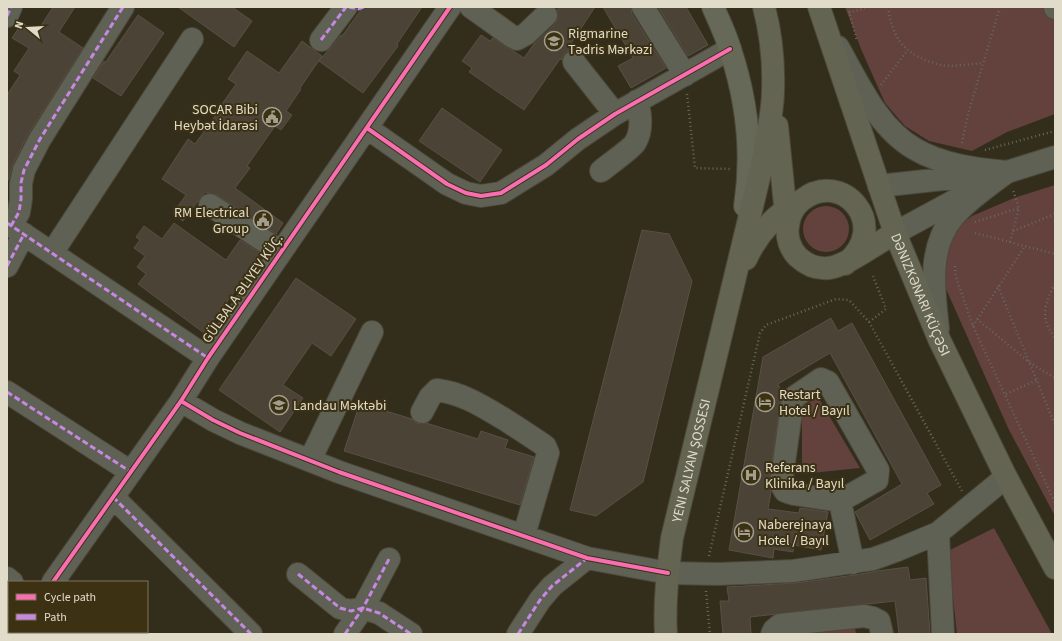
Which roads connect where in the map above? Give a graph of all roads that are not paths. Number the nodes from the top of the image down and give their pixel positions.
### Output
1 (11, 7) edge
2 (123, 7) edge
3 (346, 7) edge
4 (349, 7) edge
5 (364, 7) edge
6 (450, 7) edge
7 (471, 7) edge
8 (643, 7) edge
9 (713, 7) edge
10 (764, 7) edge
11 (546, 15) dead end
12 (7, 16) edge
13 (822, 16) edge
14 (192, 39) dead end
15 (321, 40) dead end
16 (730, 50) junction
17 (574, 62) dead end
18 (684, 75) junction
19 (773, 91) junction
20 (637, 101) junction
21 (615, 114) junction
22 (367, 128) junction
23 (1055, 157) edge
24 (601, 171) dead end
25 (1007, 172) junction
26 (879, 186) junction
27 (814, 194) junction
28 (210, 205) dead end
29 (785, 209) junction
30 (14, 228) edge
31 (895, 233) junction
32 (788, 235) junction
33 (281, 252) junction
34 (52, 253) junction
35 (846, 264) junction
36 (7, 266) edge
37 (732, 290) junction
38 (372, 332) dead end
39 (939, 339) junction
40 (208, 358) junction
41 (7, 392) edge
42 (181, 400) junction
43 (422, 412) dead end
44 (310, 460) junction
45 (131, 472) junction
46 (1006, 477) junction
47 (113, 497) junction
48 (840, 501) junction
49 (938, 533) junction
50 (524, 536) junction
51 (587, 558) junction
52 (389, 559) dead end
53 (854, 562) junction
54 (1055, 568) edge
55 (668, 573) junction
56 (298, 574) dead end
57 (54, 581) edge
58 (363, 608) junction
59 (251, 634) edge
60 (345, 634) edge
61 (411, 634) edge
62 (518, 634) edge
63 (666, 634) edge
64 (772, 634) edge
65 (882, 634) edge
66 (943, 634) edge

1 - 12 street
2 - 30 street
3 - 15 street
4 - 5 street
6 - 22 street, GÜLBALA ƏLIYEV KÜÇ.
7 - 11 street
8 - 18 street
9 - 16 main road
10 - 19 highway
13 - 25 street
13 - 26 highway
14 - 34 street
16 - 18 street
16 - 37 main road
17 - 21 street
18 - 20 street
19 - 29 highway
19 - 37 highway
20 - 21 street
20 - 24 street
21 - 22 street
22 - 33 street, GÜLBALA ƏLIYEV KÜÇ.
23 - 25 street
25 - 26 street
25 - 31 street
25 - 39 street
26 - 27 highway
26 - 31 highway
27 - 29 highway
27 - 32 highway
27 - 35 highway
28 - 33 street
29 - 32 highway
29 - 37 highway
30 - 34 street
30 - 36 street
31 - 35 highway
31 - 39 highway
32 - 35 highway
33 - 40 street, GÜLBALA ƏLIYEV KÜÇ.
34 - 40 street
37 - 55 highway, YENI SALYAN ŞOSSESI
38 - 44 street
39 - 46 highway
40 - 42 street, GÜLBALA ƏLIYEV KÜÇ.
41 - 45 street
42 - 44 street
42 - 45 street, GÜLBALA ƏLIYEV KÜÇ.
43 - 50 street
44 - 50 street
45 - 47 street, GÜLBALA ƏLIYEV KÜÇ.
46 - 49 street
46 - 54 highway
47 - 57 street, GÜLBALA ƏLIYEV KÜÇ.
47 - 59 street
48 - 48 street
48 - 53 street
49 - 53 street
49 - 66 street
50 - 51 street
51 - 55 street
51 - 62 street
52 - 58 street
53 - 55 street
55 - 63 highway, YENI SALYAN ŞOSSESI
56 - 58 street
58 - 60 street
58 - 61 street
64 - 65 street

